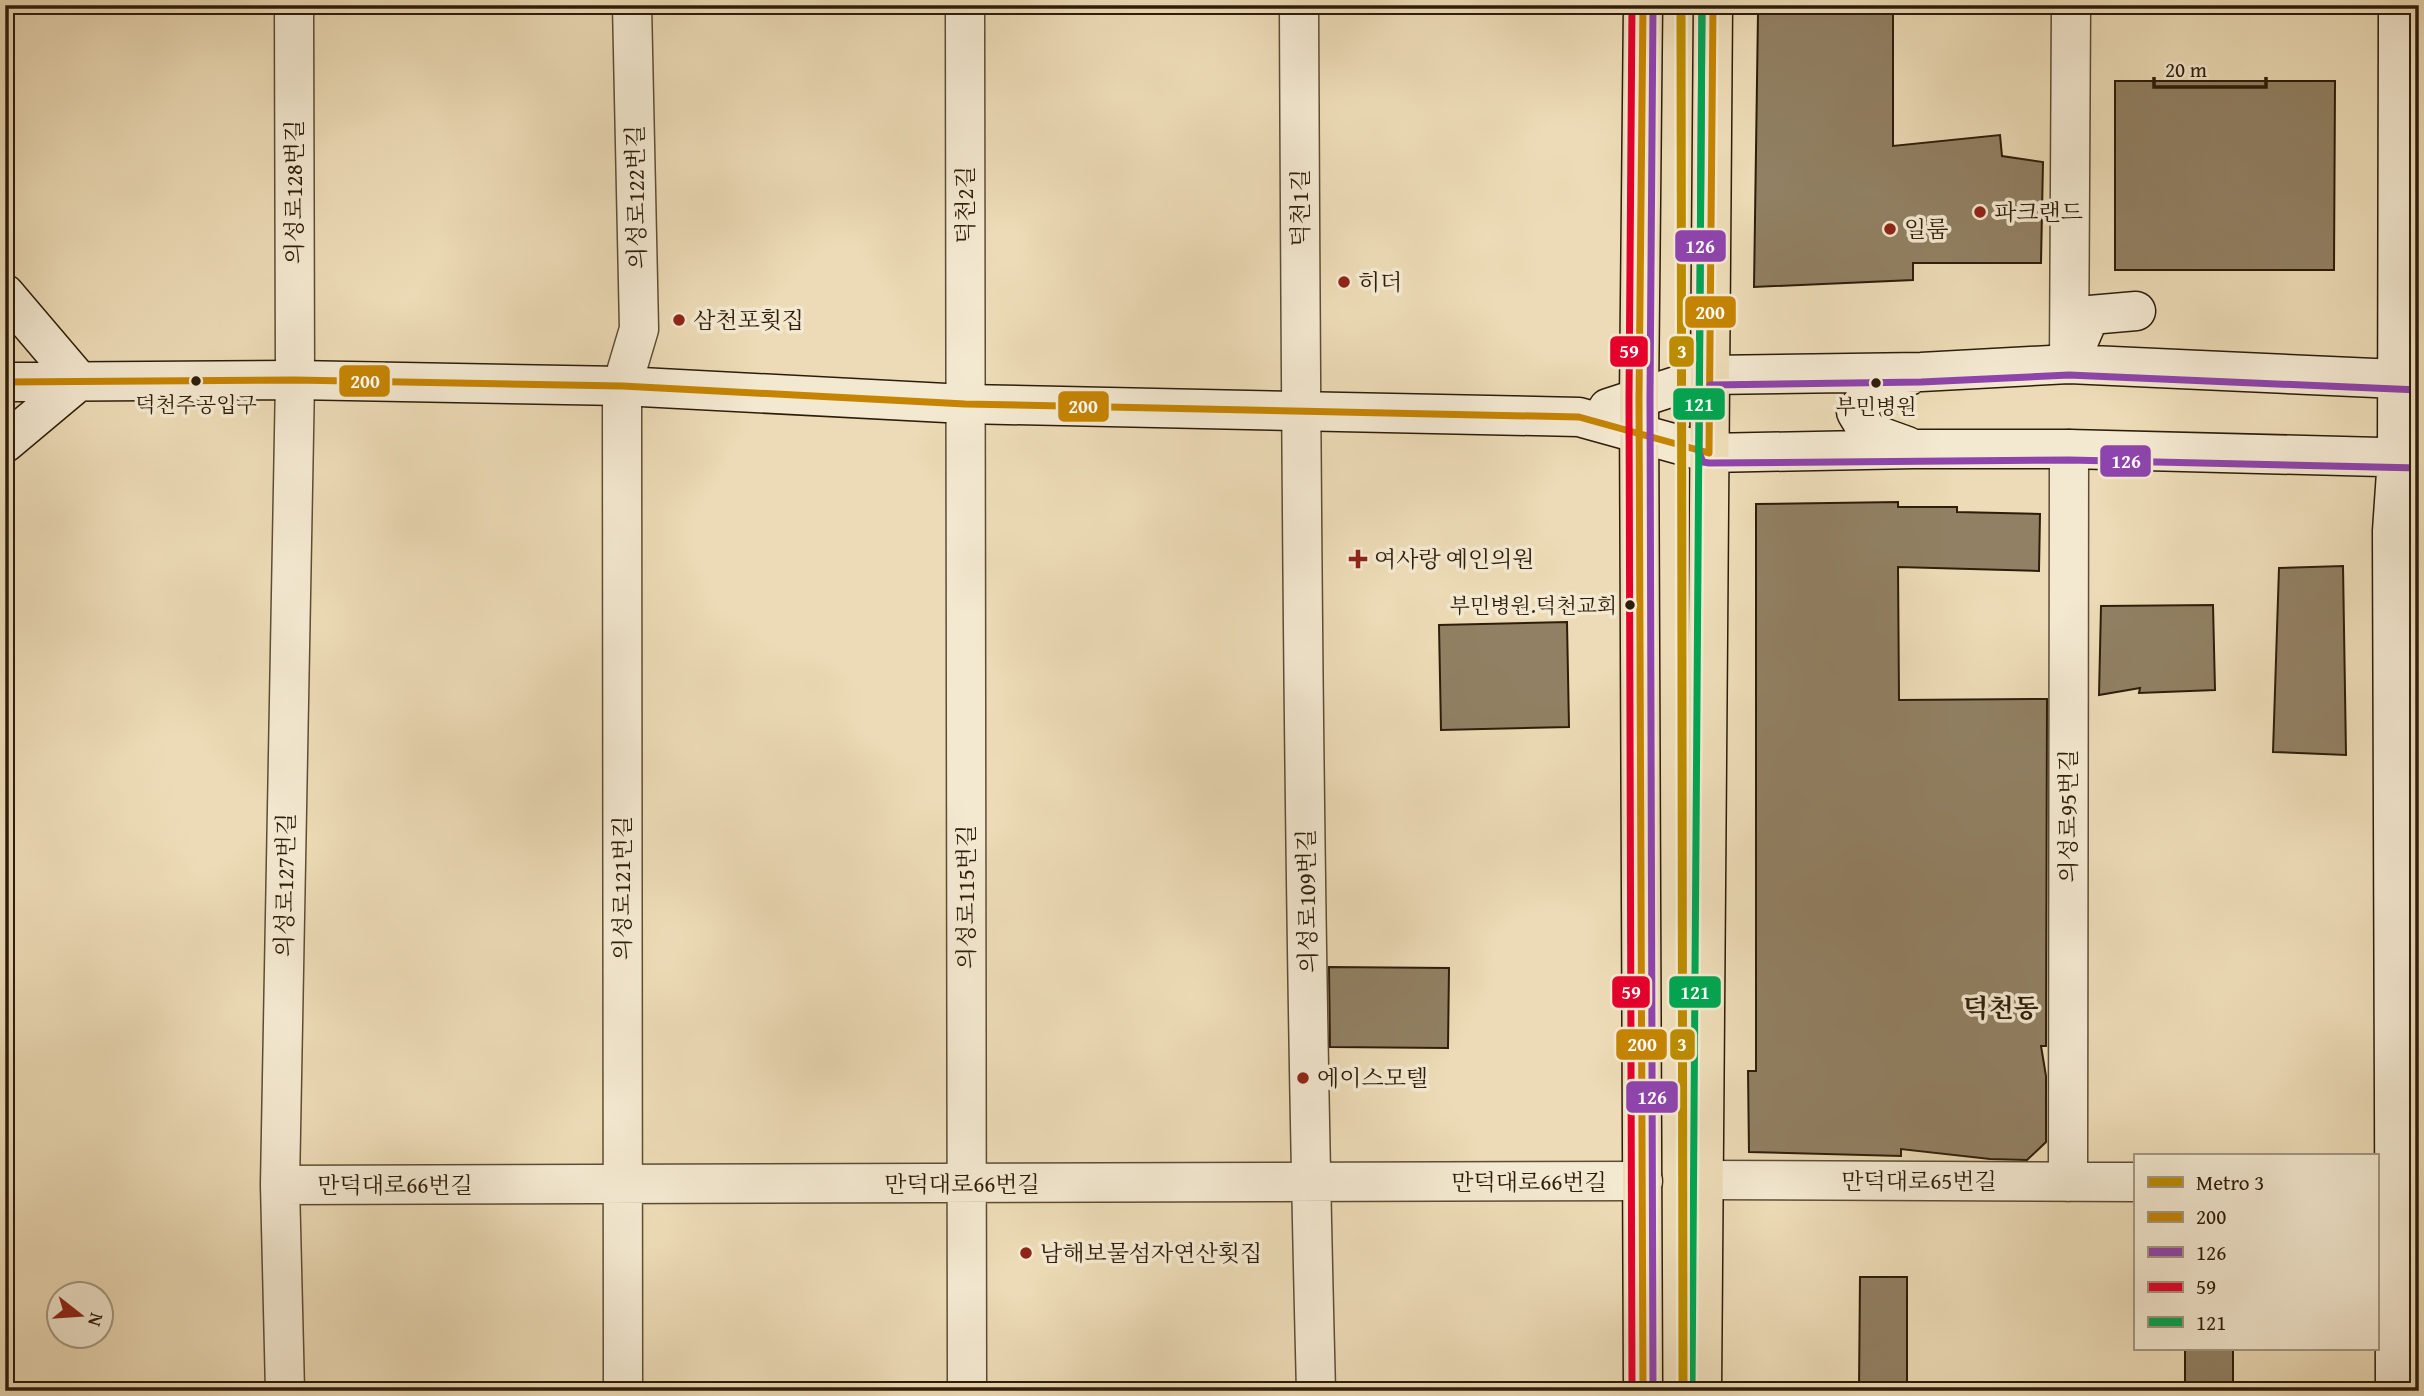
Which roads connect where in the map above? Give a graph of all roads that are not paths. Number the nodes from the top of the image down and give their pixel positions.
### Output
1 (294, 5) edge
2 (632, 5) edge
3 (965, 5) edge
4 (1299, 5) edge
5 (1643, 5) edge
6 (1713, 5) edge
7 (2071, 5) edge
8 (2398, 5) edge
9 (5, 294) edge
10 (2136, 311) dead end
11 (2069, 364) junction
12 (1921, 372) junction
13 (1710, 374) junction
14 (295, 380) junction
15 (2408, 380) edge
16 (79, 381) junction
17 (5, 382) edge
18 (622, 386) junction
19 (965, 404) junction
20 (1300, 411) junction
21 (1640, 416) junction
22 (2027, 429) dead end
23 (5, 443) edge
24 (1914, 449) junction
25 (2069, 449) junction
26 (1709, 453) junction
27 (2408, 458) edge
28 (1703, 1180) junction
29 (1643, 1181) junction
30 (2068, 1182) junction
31 (2134, 1182) edge
32 (2397, 1182) edge
33 (1311, 1183) junction
34 (967, 1184) junction
35 (280, 1185) junction
36 (622, 1185) junction
37 (285, 1391) edge
38 (623, 1391) edge
39 (967, 1391) edge
40 (1316, 1391) edge
41 (1643, 1391) edge
42 (1702, 1391) edge
43 (2395, 1391) edge

1 - 14 street, 의성로128번길
2 - 18 street, 의성로122번길
3 - 19 street, 덕천2길
4 - 20 street, 덕천1길
5 - 21 main road
6 - 13 main road
7 - 11 street
8 - 15 street
9 - 16 street
10 - 11 street
11 - 12 street
11 - 15 street
12 - 13 street
12 - 24 street
13 - 21 street
13 - 26 main road
14 - 16 street
14 - 18 street
14 - 35 street, 의성로127번길
15 - 27 street
16 - 17 street
16 - 23 street
18 - 19 street
18 - 36 street, 의성로121번길
19 - 20 street
19 - 34 street, 의성로115번길
20 - 21 street
20 - 33 street, 의성로109번길
21 - 26 street
21 - 29 main road
22 - 24 street
24 - 25 street
24 - 26 street
25 - 27 street
25 - 30 street, 의성로95번길
26 - 28 main road
27 - 32 street
28 - 30 street, 만덕대로65번길
28 - 42 main road
29 - 33 street, 만덕대로66번길
29 - 41 main road
30 - 31 street, 만덕대로65번길
32 - 43 street
33 - 34 street, 만덕대로66번길
33 - 40 street, 의성로109번길
34 - 36 street, 만덕대로66번길
34 - 39 street, 의성로115번길
35 - 36 street, 만덕대로66번길
35 - 37 street, 의성로127번길
36 - 38 street, 의성로121번길

